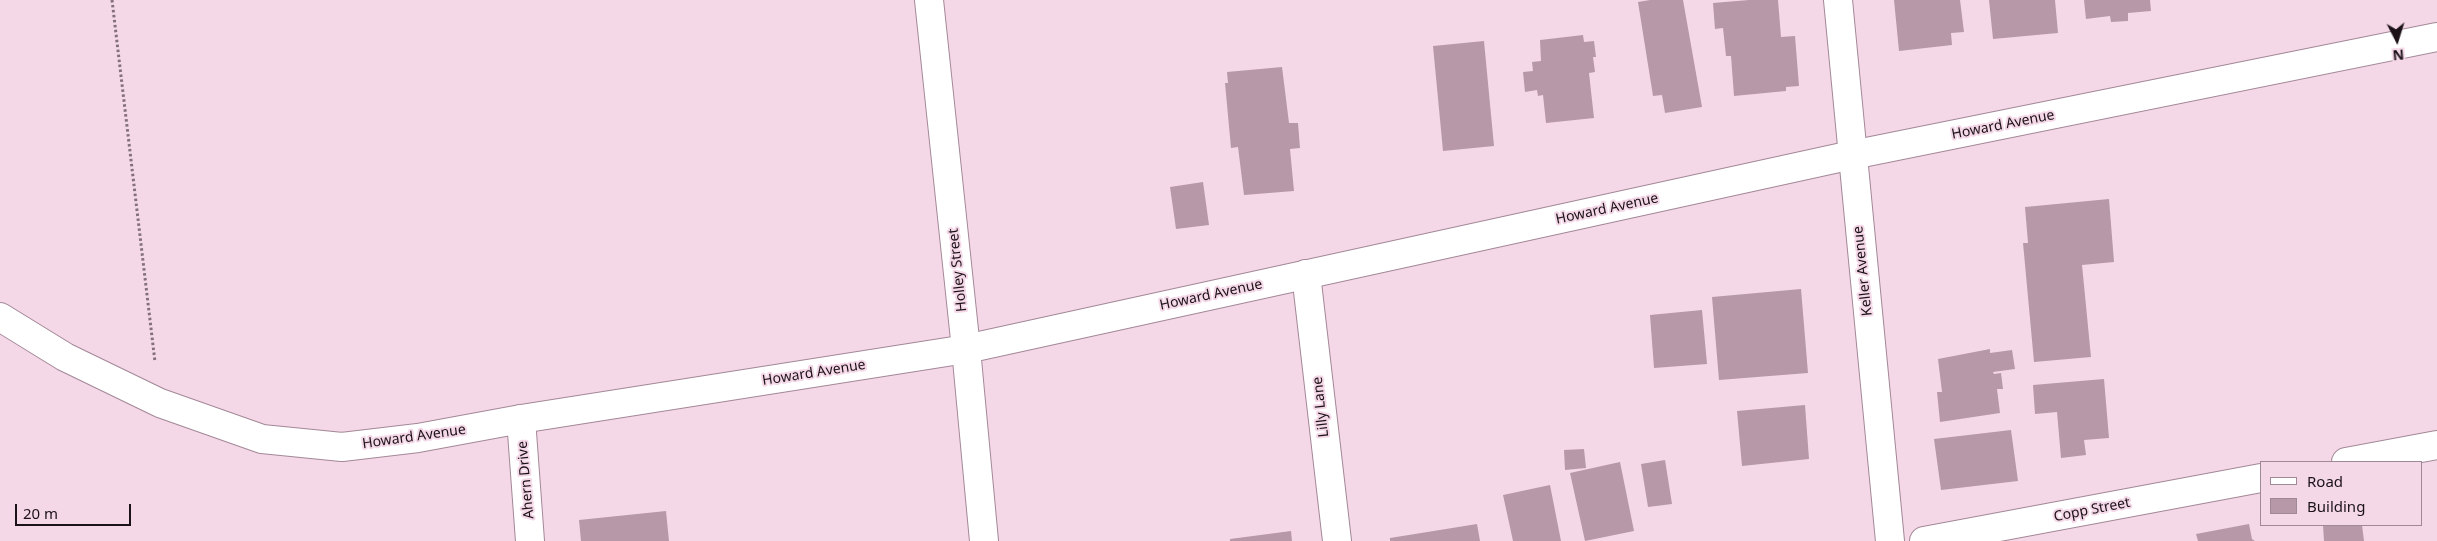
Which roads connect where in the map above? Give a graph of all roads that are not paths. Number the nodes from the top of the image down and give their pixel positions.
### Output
1 (929, 0) edge
2 (1838, 0) edge
3 (2437, 37) edge
4 (1852, 155) junction
5 (1306, 274) junction
6 (0, 318) edge
7 (966, 349) junction
8 (521, 419) junction
9 (2437, 445) edge
10 (2351, 461) edge
11 (2260, 478) edge
12 (530, 541) edge
13 (984, 541) edge
14 (1337, 541) edge
15 (1890, 541) edge
16 (1924, 541) edge

1 - 7 main road, Holley Street
2 - 4 main road, Keller Avenue
3 - 4 main road, Howard Avenue
4 - 5 main road, Howard Avenue
4 - 15 main road, Keller Avenue
5 - 7 main road, Howard Avenue
5 - 14 main road, Lilly Lane
6 - 8 main road, Howard Avenue
7 - 8 main road, Howard Avenue
7 - 13 main road, Holley Street
8 - 12 main road, Ahern Drive
9 - 10 main road
11 - 16 main road, Copp Street

